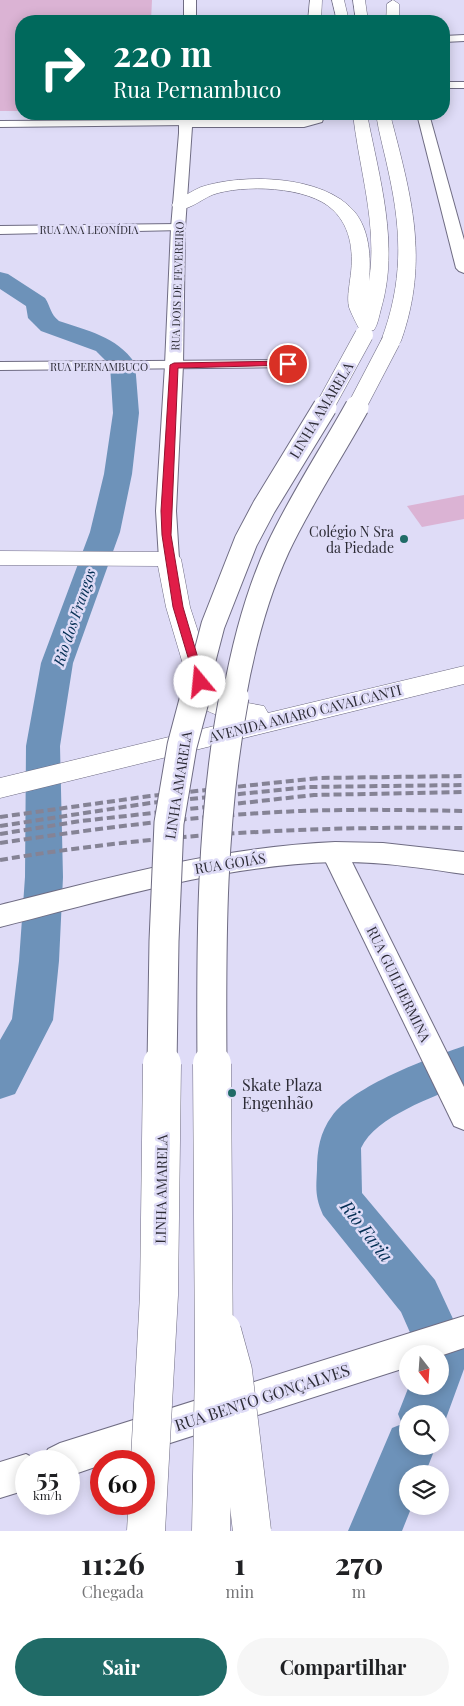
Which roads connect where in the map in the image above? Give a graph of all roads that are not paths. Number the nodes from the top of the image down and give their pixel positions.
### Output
1 (190, 0) edge
2 (316, 0) edge
3 (338, 0) edge
4 (359, 0) edge
5 (393, 2) edge
6 (190, 15) edge
7 (315, 15) edge
8 (342, 15) edge
9 (361, 15) edge
10 (393, 15) edge
11 (398, 15) edge
12 (450, 38) edge
13 (464, 38) edge
14 (450, 85) edge
15 (464, 85) edge
16 (107, 120) edge
17 (187, 120) edge
18 (202, 120) edge
19 (314, 120) edge
20 (361, 120) edge
21 (384, 120) edge
22 (394, 120) edge
23 (425, 120) edge
24 (0, 124) edge
25 (390, 143) junction
26 (180, 205) junction
27 (178, 228) junction
28 (0, 230) edge
29 (464, 268) edge
30 (375, 333) junction
31 (288, 364) dead end
32 (174, 365) junction
33 (0, 366) edge
34 (114, 366) joint
35 (131, 366) joint
36 (0, 558) edge
37 (169, 558) junction
38 (464, 675) edge
39 (206, 698) junction
40 (318, 709) junction
41 (33, 780) edge
42 (334, 852) junction
43 (464, 863) edge
44 (12, 913) edge
45 (458, 1105) edge
46 (213, 1301) junction
47 (464, 1332) edge
48 (80, 1455) edge
49 (15, 1475) edge
50 (0, 1480) edge
51 (146, 1531) edge
52 (211, 1531) edge
53 (252, 1531) edge

1 - 6 street
2 - 7 main road
3 - 8 main road
4 - 9 main road
5 - 10 main road
5 - 11 street
12 - 13 street
14 - 15 street
16 - 24 street
17 - 26 street, RUA DOIS DE FEVEREIRO
18 - 19 street
20 - 30 main road, LINHA AMARELA
21 - 25 main road, LINHA AMARELA
22 - 25 main road
23 - 29 street
25 - 30 main road, LINHA AMARELA
26 - 27 street, RUA DOIS DE FEVEREIRO
26 - 30 main road
27 - 28 street, RUA ANA LEONÍDIA
27 - 32 street, RUA DOIS DE FEVEREIRO
30 - 46 main road, LINHA AMARELA, bridge
30 - 51 main road, LINHA AMARELA, bridge
31 - 32 street, RUA PERNAMBUCO
32 - 35 street, RUA PERNAMBUCO
32 - 37 street, RUA DOIS DE FEVEREIRO
33 - 34 street, RUA PERNAMBUCO
34 - 35 street, RUA PERNAMBUCO
36 - 37 main road
37 - 39 main road, RUA DOIS DE FEVEREIRO
38 - 40 main road, AVENIDA AMARO CAVALCANTI
39 - 40 main road
39 - 41 main road
40 - 41 main road, AVENIDA AMARO CAVALCANTI
42 - 43 main road, RUA GOIÁS
42 - 44 main road, RUA GOIÁS
42 - 45 street, RUA GUILHERMINA
46 - 52 main road, LINHA AMARELA, bridge
46 - 53 main road, bridge
47 - 48 street, RUA BENTO GONÇALVES
49 - 50 street

